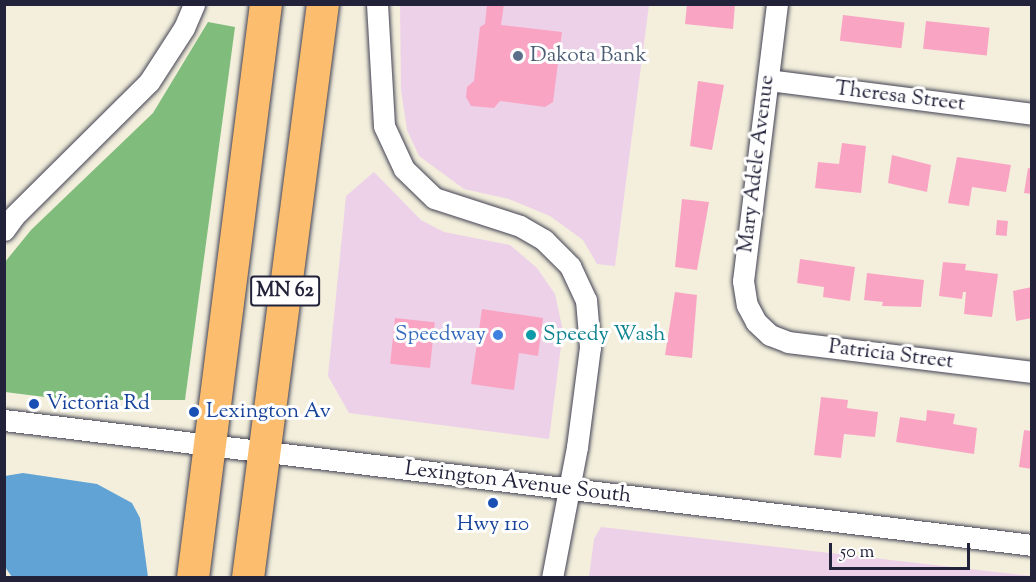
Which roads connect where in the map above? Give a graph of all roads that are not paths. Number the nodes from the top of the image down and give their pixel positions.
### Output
1 (194, 4) edge
2 (266, 4) edge
3 (323, 4) edge
4 (377, 4) edge
5 (777, 4) edge
6 (768, 80) junction
7 (1032, 114) edge
8 (4, 230) edge
9 (756, 322) joint
10 (1032, 372) edge
11 (4, 420) edge
12 (210, 445) junction
13 (264, 452) junction
14 (566, 489) junction
15 (1032, 546) edge
16 (194, 578) edge
17 (248, 578) edge
18 (552, 578) edge

1 - 8 street
2 - 12 highway, MN 62
3 - 13 highway, MN 62
4 - 14 street
5 - 6 street, Mary Adele Avenue
6 - 7 street, Theresa Street
6 - 9 street, Mary Adele Avenue
9 - 10 street, Patricia Street
11 - 12 street, Lexington Avenue South
12 - 13 street, Lexington Avenue South
12 - 16 highway, MN 62
13 - 14 street, Lexington Avenue South
13 - 17 highway, MN 62
14 - 15 street, Lexington Avenue South
14 - 18 street

